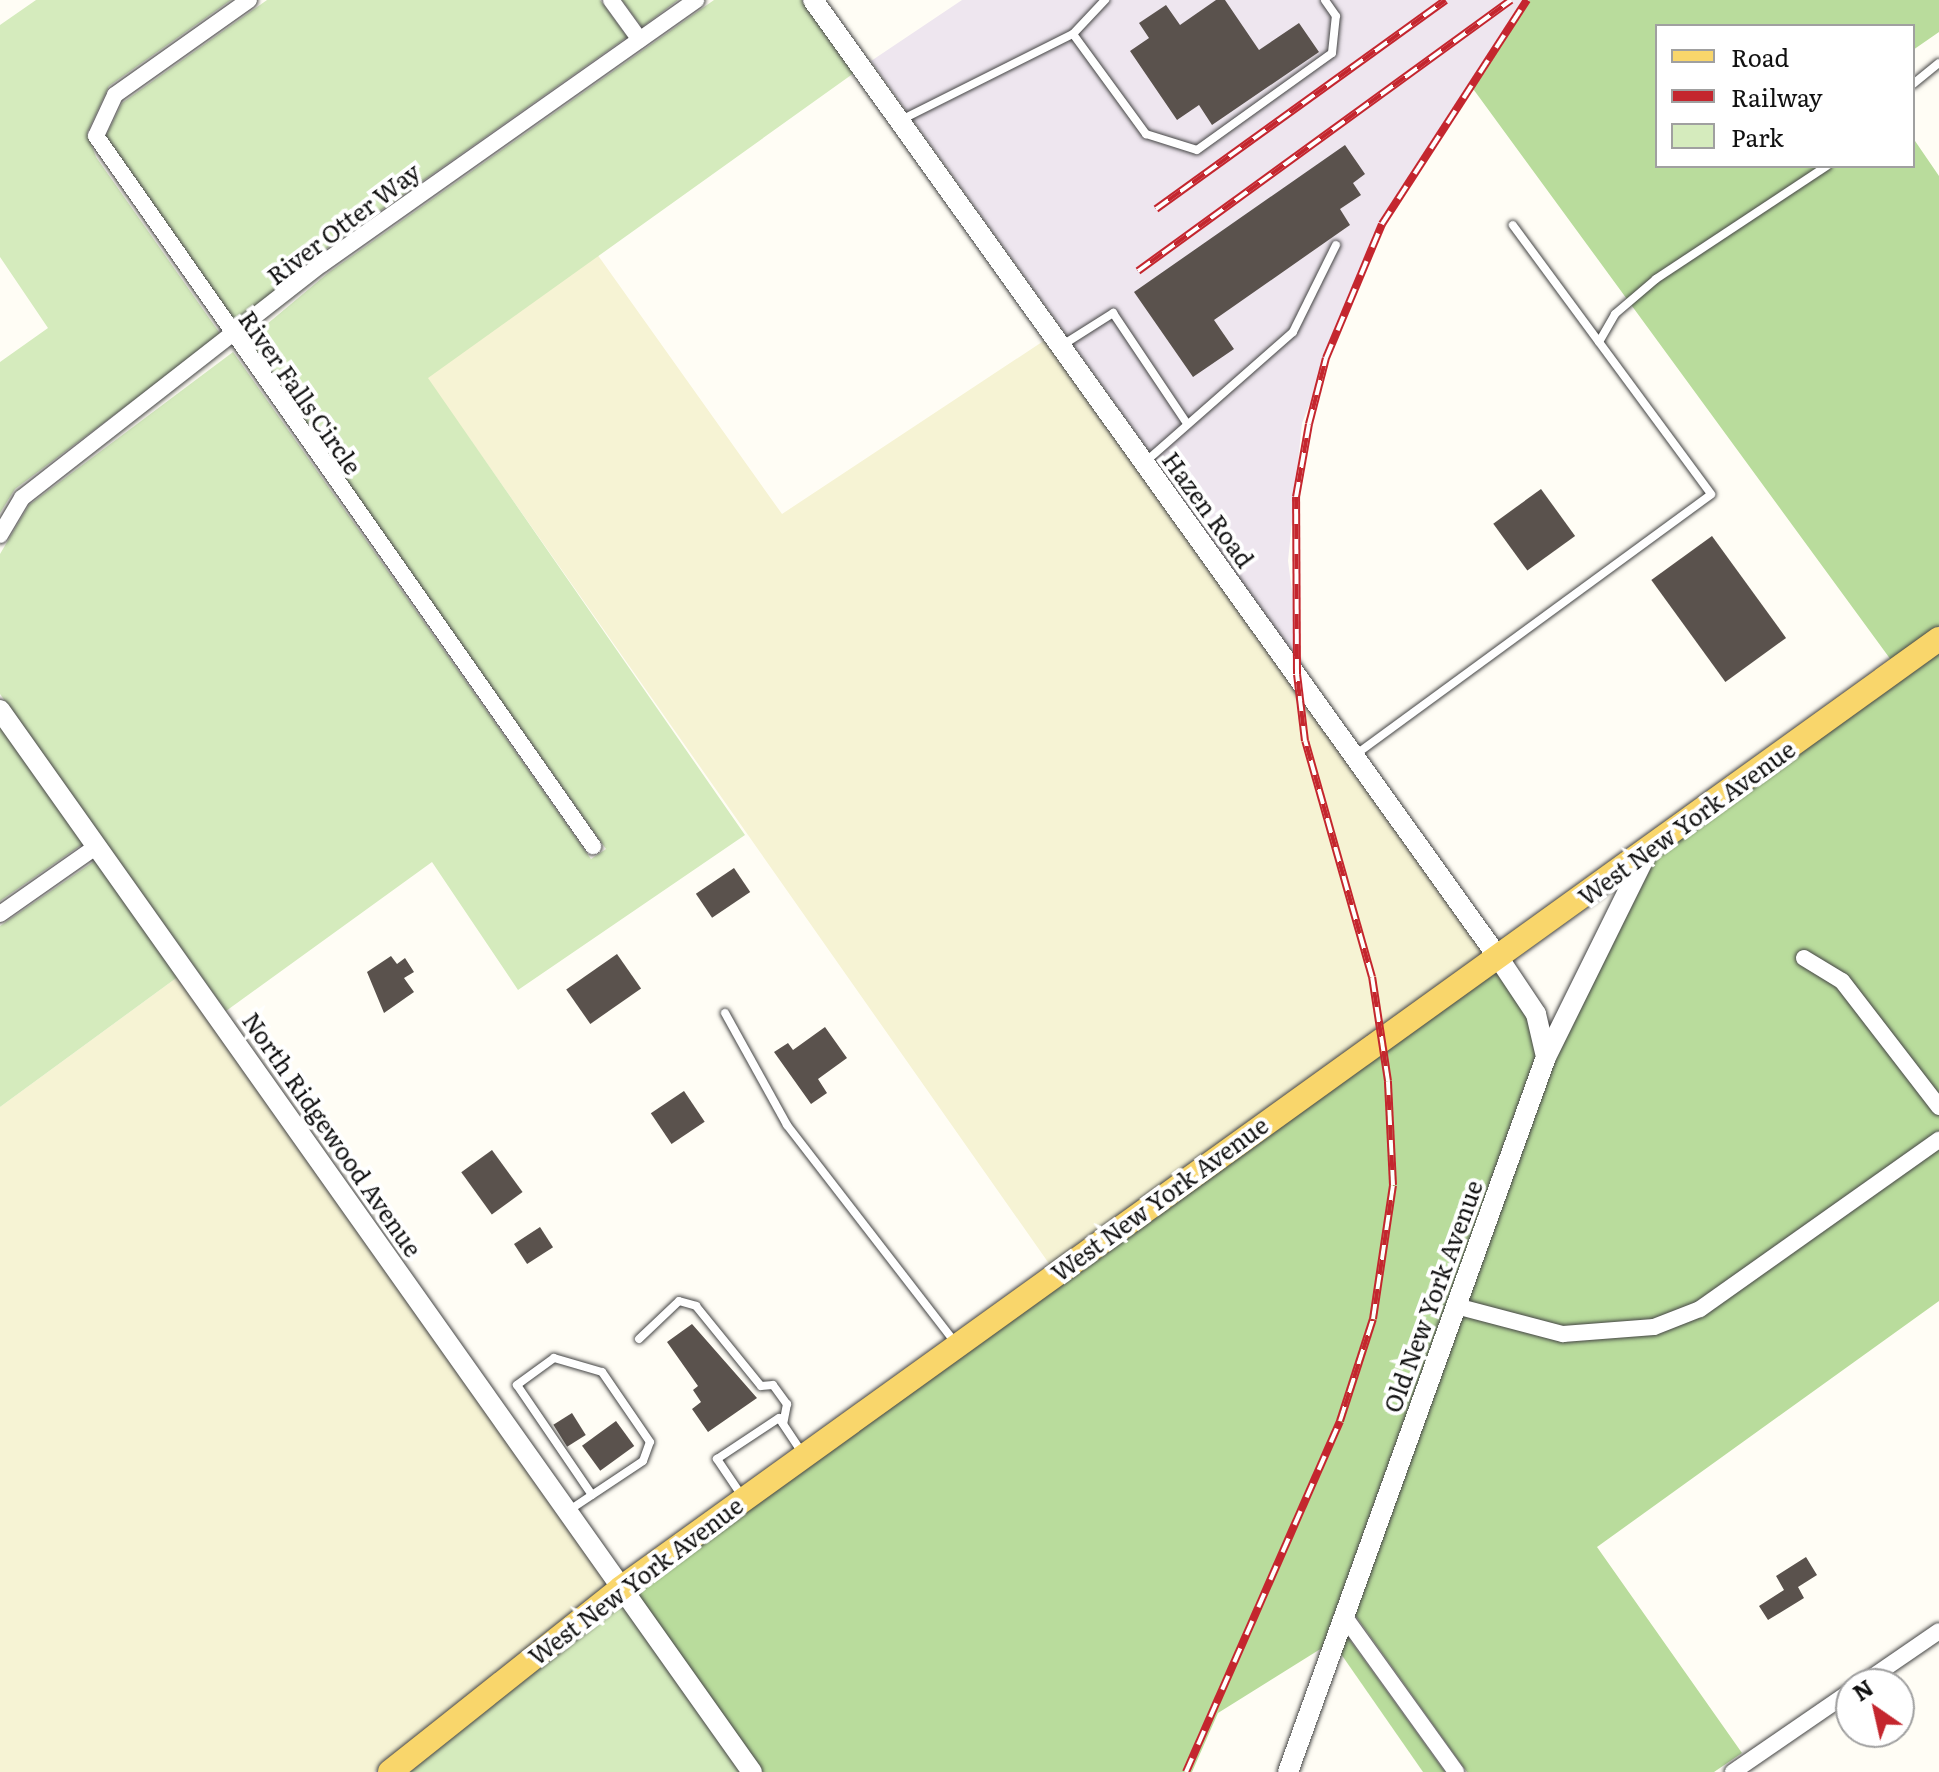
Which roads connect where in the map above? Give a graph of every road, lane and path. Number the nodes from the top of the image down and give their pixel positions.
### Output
1 (249, 0) edge
2 (611, 0) edge
3 (696, 0) edge
4 (813, 0) edge
5 (1105, 0) edge
6 (1325, 0) edge
7 (1073, 34) junction
8 (640, 40) junction
9 (1939, 63) edge
10 (1915, 82) edge
11 (900, 121) junction
12 (1824, 168) edge
13 (1513, 225) dead end
14 (1336, 245) dead end
15 (234, 339) junction
16 (1599, 342) junction
17 (1060, 346) junction
18 (1186, 422) junction
19 (1144, 463) junction
20 (0, 535) edge
21 (1939, 639) edge
22 (0, 710) edge
23 (1354, 756) junction
24 (97, 846) junction
25 (593, 846) dead end
26 (1649, 849) junction
27 (0, 914) edge
28 (1498, 957) junction
29 (1804, 958) dead end
30 (725, 1013) dead end
31 (1546, 1057) junction
32 (1939, 1107) edge
33 (1939, 1140) edge
34 (1456, 1306) junction
35 (639, 1339) dead end
36 (956, 1345) junction
37 (783, 1424) junction
38 (803, 1455) junction
39 (592, 1495) junction
40 (744, 1498) junction
41 (567, 1512) junction
42 (621, 1588) junction
43 (1344, 1616) junction
44 (1939, 1631) edge
45 (1885, 1668) edge
46 (1835, 1702) edge
47 (390, 1772) edge
48 (752, 1772) edge
49 (1288, 1772) edge
50 (1456, 1772) edge
51 (1733, 1772) edge

1 - 15 street, River Falls Circle
2 - 8 street
3 - 8 street, River Otter Way
4 - 11 street, Hazen Road
5 - 7 lane
6 - 7 lane
7 - 11 lane
8 - 15 street, River Otter Way
9 - 10 lane
11 - 17 street, Hazen Road
12 - 16 lane
13 - 16 lane
14 - 18 lane
15 - 20 street, River Otter Way
15 - 25 street, River Falls Circle
16 - 23 lane
17 - 18 lane
17 - 19 street, Hazen Road
18 - 19 lane
19 - 23 street, Hazen Road
21 - 26 main road, West New York Avenue
22 - 24 street, North Ridgewood Avenue
23 - 28 street, Hazen Road
24 - 27 street
24 - 41 street, North Ridgewood Avenue
26 - 28 main road, West New York Avenue
26 - 31 street, Old New York Avenue
28 - 31 street, Hazen Road
28 - 36 main road, West New York Avenue
29 - 32 street
30 - 36 lane
31 - 34 street, Old New York Avenue
33 - 34 street
34 - 43 street, Old New York Avenue
35 - 37 lane
36 - 38 main road, West New York Avenue
37 - 38 lane
37 - 40 lane
38 - 40 main road, West New York Avenue
39 - 39 lane
39 - 41 lane
40 - 42 main road, West New York Avenue
41 - 42 street, North Ridgewood Avenue
42 - 47 main road, West New York Avenue
42 - 48 street, North Ridgewood Avenue
43 - 49 street, Old New York Avenue
43 - 50 street
44 - 45 street
46 - 51 street

